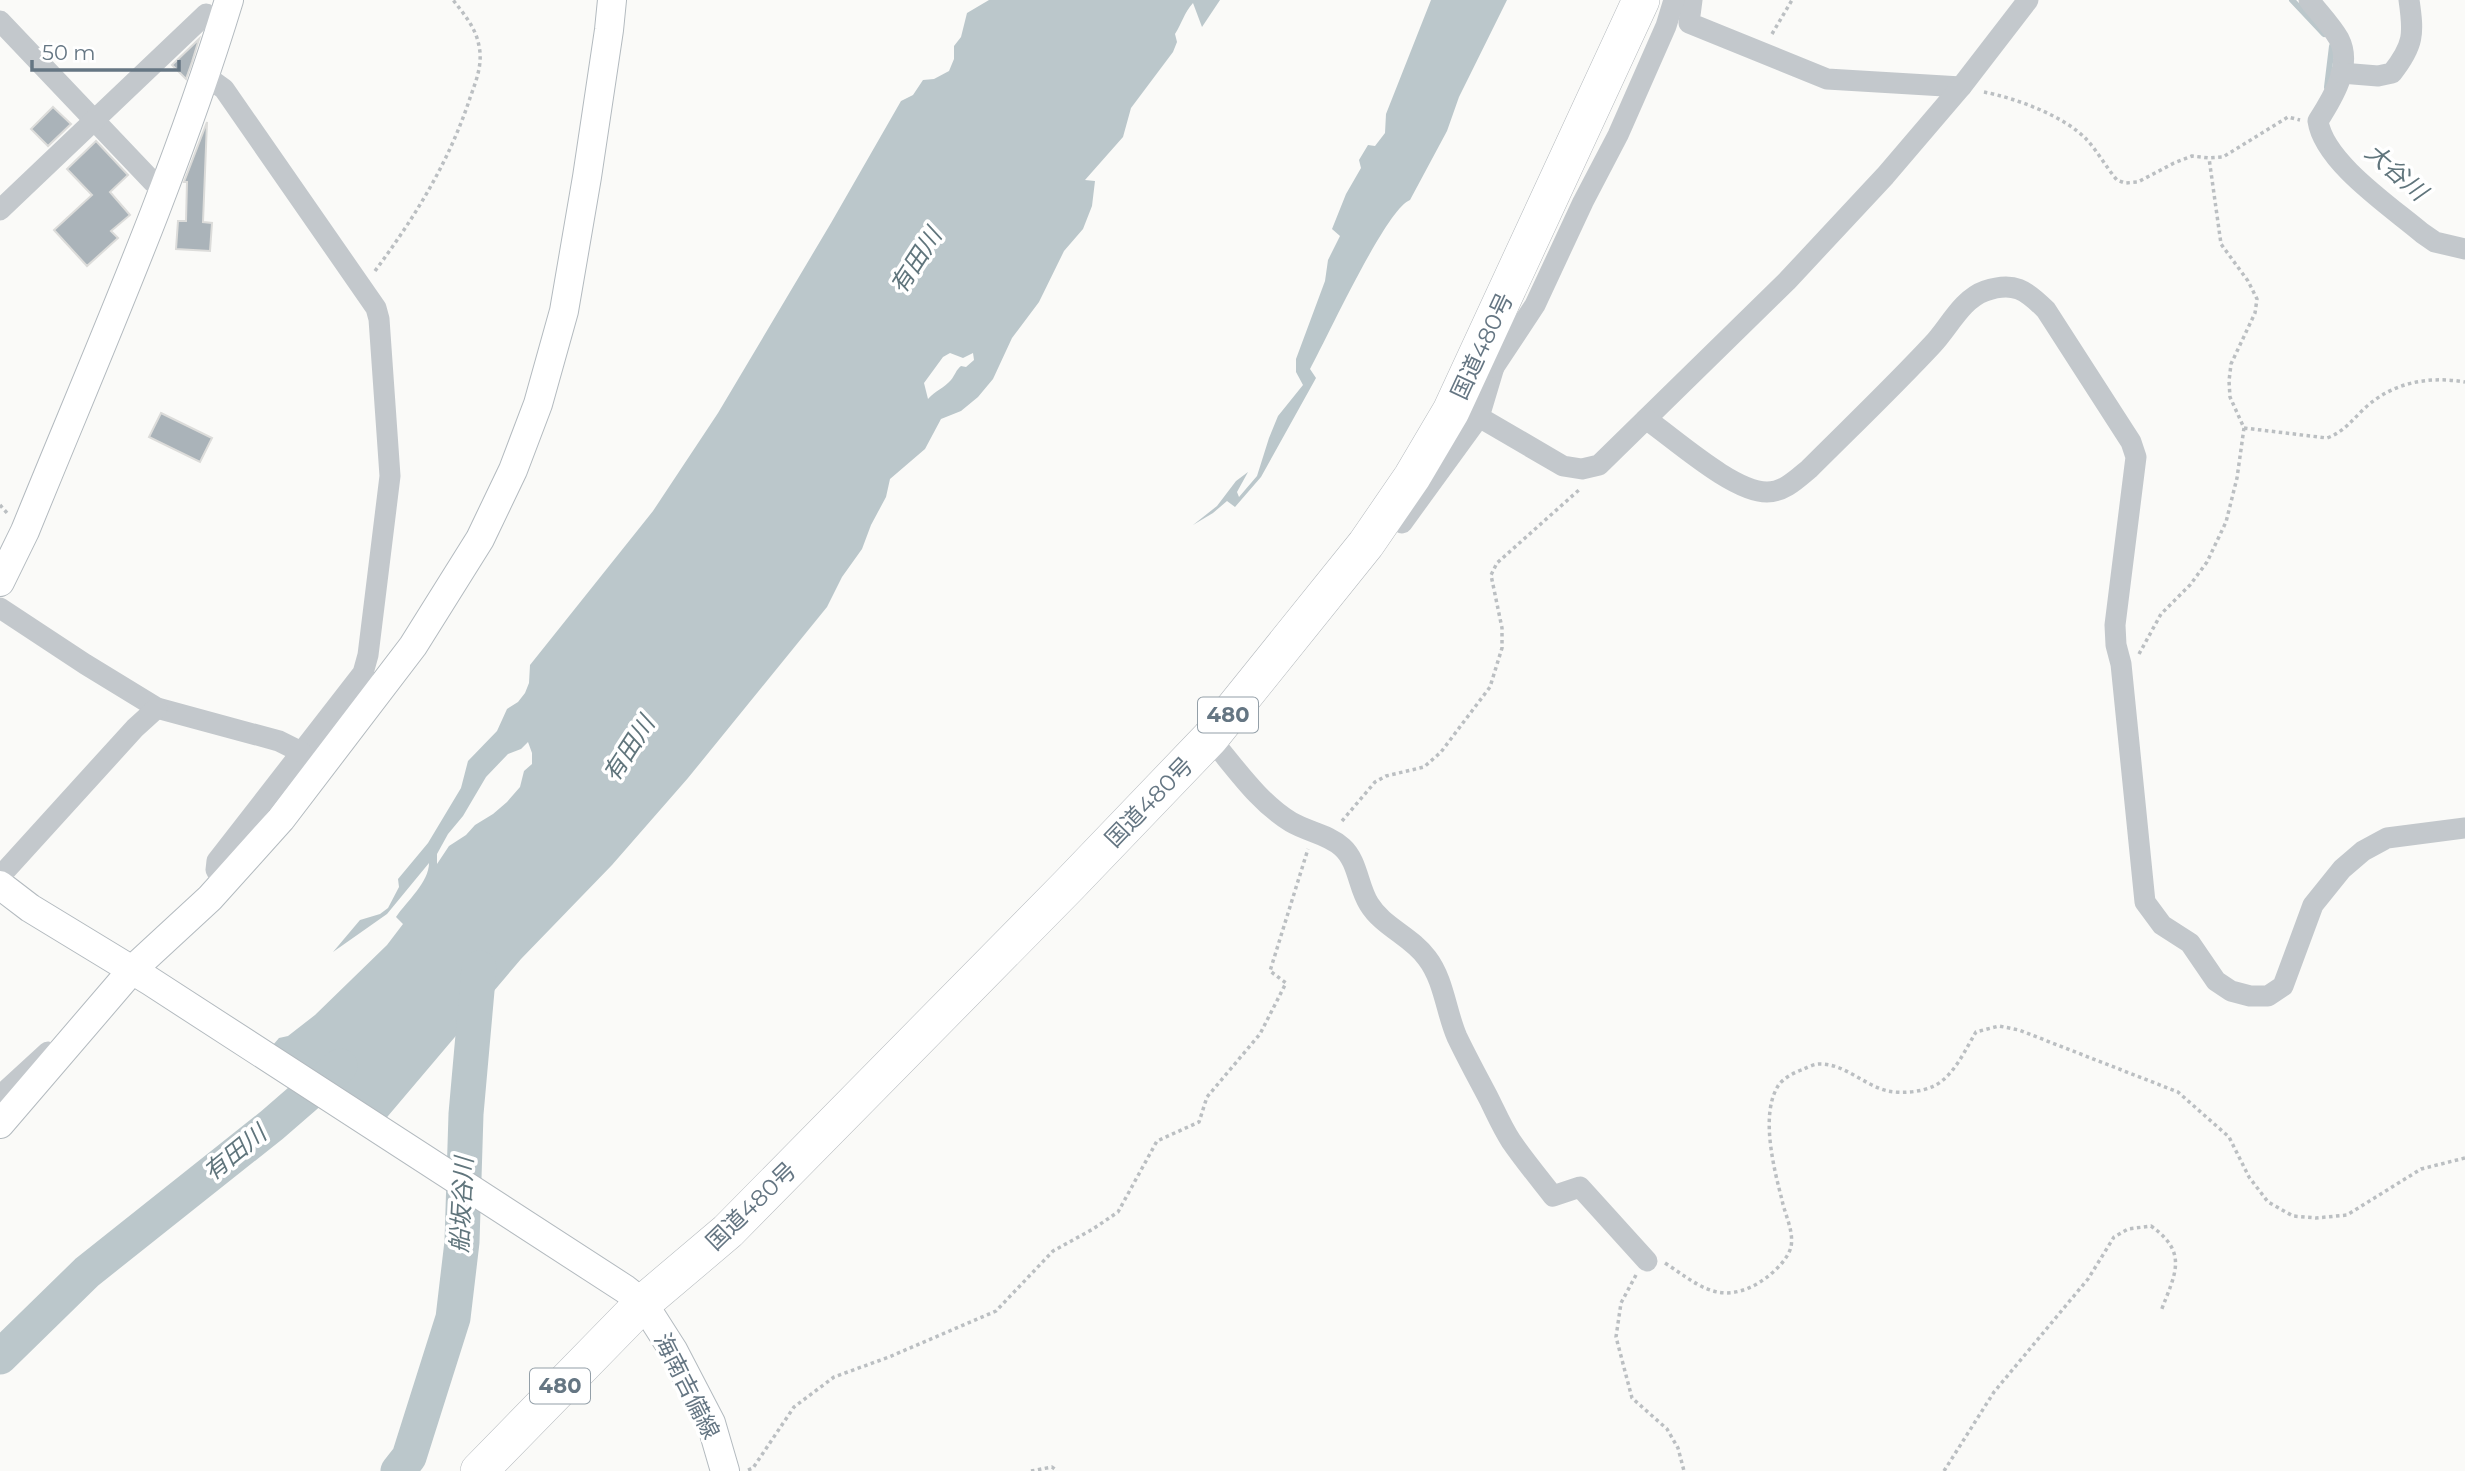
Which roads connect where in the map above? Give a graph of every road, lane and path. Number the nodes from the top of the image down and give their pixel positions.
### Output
1 (453, 0) edge
2 (611, 0) edge
3 (1641, 0) edge
4 (1674, 0) edge
5 (1692, 0) edge
6 (1793, 0) edge
7 (2028, 0) edge
8 (2309, 0) edge
9 (2409, 0) edge
10 (217, 7) edge
11 (0, 22) edge
12 (1761, 53) junction
13 (2341, 74) junction
14 (206, 76) junction
15 (1961, 87) junction
16 (94, 120) junction
17 (2318, 121) junction
18 (2209, 158) junction
19 (163, 189) junction
20 (0, 210) edge
21 (2465, 249) edge
22 (363, 287) junction
23 (1488, 358) junction
24 (2465, 382) edge
25 (1479, 417) junction
26 (1646, 419) junction
27 (2244, 428) junction
28 (1599, 465) junction
29 (1366, 544) junction
30 (0, 582) edge
31 (0, 608) edge
32 (2123, 688) junction
33 (157, 708) junction
34 (1210, 738) junction
35 (301, 752) junction
36 (2465, 828) edge
37 (1321, 835) junction
38 (2, 878) edge
39 (225, 881) junction
40 (141, 976) junction
41 (63, 1050) junction
42 (0, 1096) edge
43 (0, 1125) edge
44 (2465, 1158) edge
45 (1647, 1261) junction
46 (634, 1296) junction
47 (2161, 1311) dead end
48 (479, 1471) edge
49 (725, 1471) edge
50 (746, 1471) edge
51 (1031, 1471) edge
52 (1057, 1471) edge
53 (1685, 1471) edge
54 (1944, 1471) edge

1 - 22 path
2 - 39 street
3 - 23 highway, 国道480号 / 480
4 - 23 street
5 - 12 street
6 - 12 path
7 - 15 street
8 - 13 street
9 - 13 street
10 - 14 street
10 - 16 street
11 - 16 street
12 - 15 street
13 - 17 street
14 - 19 street
14 - 22 street
15 - 18 path
15 - 26 street
16 - 19 street
16 - 20 street
17 - 18 path
17 - 21 street
18 - 27 path
19 - 30 street
22 - 35 street
23 - 25 street
23 - 29 highway, 国道480号 / 480
24 - 27 path
25 - 28 street
25 - 29 street
26 - 28 street
26 - 32 street
27 - 32 path
28 - 37 path
29 - 34 highway, 国道480号 / 480
31 - 33 street
32 - 36 street
33 - 35 street
33 - 38 street
34 - 37 street
34 - 46 highway, 国道480号 / 480
35 - 39 street
37 - 45 street
37 - 50 path
38 - 40 street
39 - 40 street
40 - 41 street
40 - 46 street
41 - 42 street
41 - 43 street
44 - 45 path
45 - 53 path
46 - 48 highway, 国道480号 / 480
46 - 49 street, 海南吉備線
47 - 54 path
51 - 52 path

